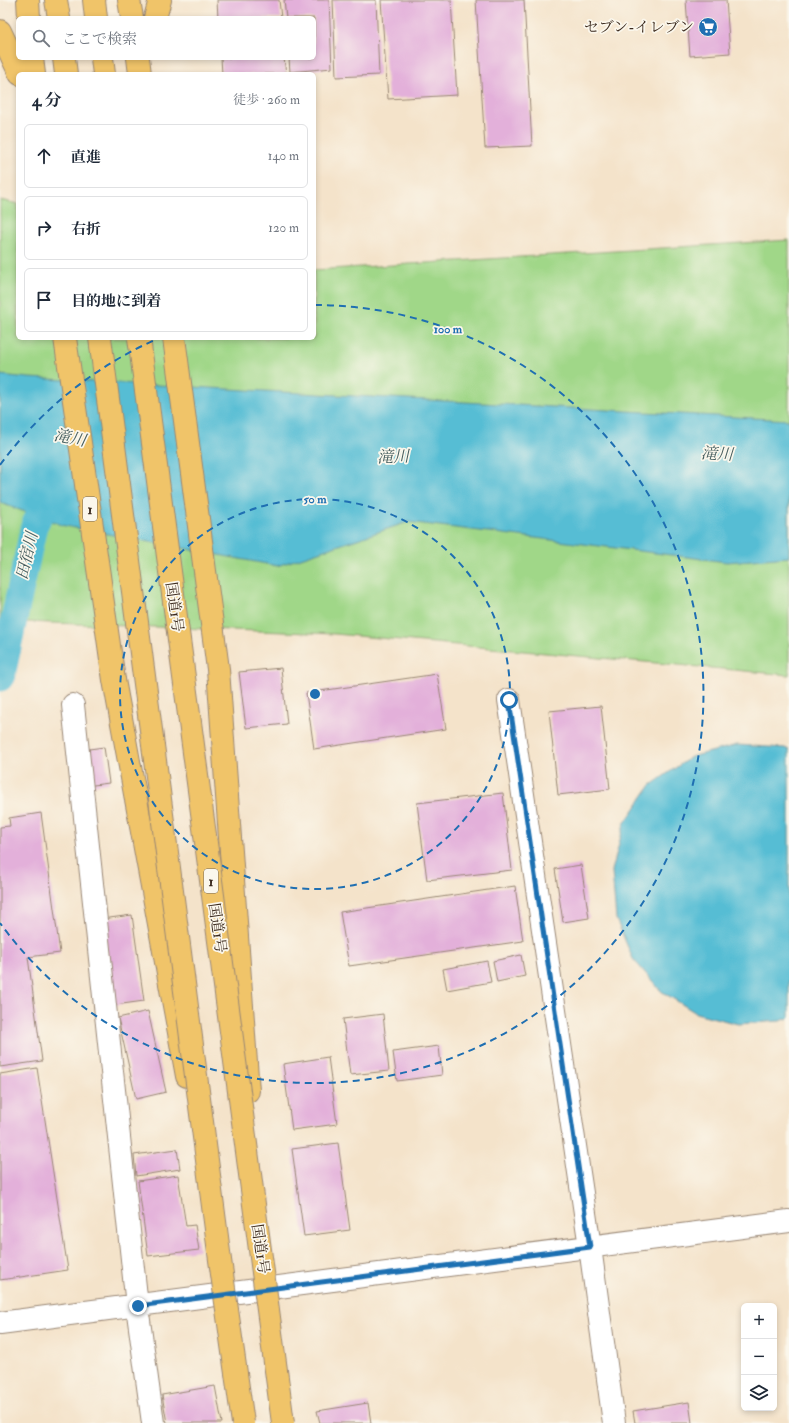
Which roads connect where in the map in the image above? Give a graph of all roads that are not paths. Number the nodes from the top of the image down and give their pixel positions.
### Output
1 (28, 0) edge
2 (56, 0) edge
3 (94, 0) edge
4 (129, 0) edge
5 (160, 0) edge
6 (29, 16) edge
7 (58, 16) edge
8 (96, 16) edge
9 (132, 16) edge
10 (156, 16) edge
11 (0, 31) edge
12 (32, 60) edge
13 (64, 60) edge
14 (102, 60) edge
15 (138, 60) edge
16 (147, 60) edge
17 (19, 72) edge
18 (34, 72) edge
19 (66, 72) edge
20 (104, 72) edge
21 (140, 72) edge
22 (145, 72) edge
23 (66, 340) edge
24 (100, 340) edge
25 (139, 340) edge
26 (174, 340) edge
27 (509, 700) dead end
28 (72, 705) dead end
29 (789, 1221) edge
30 (590, 1247) junction
31 (260, 1250) junction
32 (220, 1260) junction
33 (138, 1306) junction
34 (0, 1323) edge
35 (153, 1423) edge
36 (243, 1423) edge
37 (283, 1423) edge
38 (614, 1423) edge

1 - 6 highway
2 - 7 highway
3 - 8 highway
4 - 9 highway
5 - 10 highway
11 - 17 highway
12 - 18 highway
13 - 19 highway
14 - 20 highway
15 - 21 highway
16 - 22 highway
23 - 32 highway, 1, bridge
24 - 32 highway, 1, bridge
25 - 31 highway, 国道1号 / 1, bridge
26 - 31 highway, 1, bridge
27 - 30 street
28 - 33 street
29 - 30 street
30 - 33 street
30 - 38 street
31 - 37 highway, 国道1号 / 1, bridge
32 - 36 highway, 1, bridge
33 - 34 street
33 - 35 street

